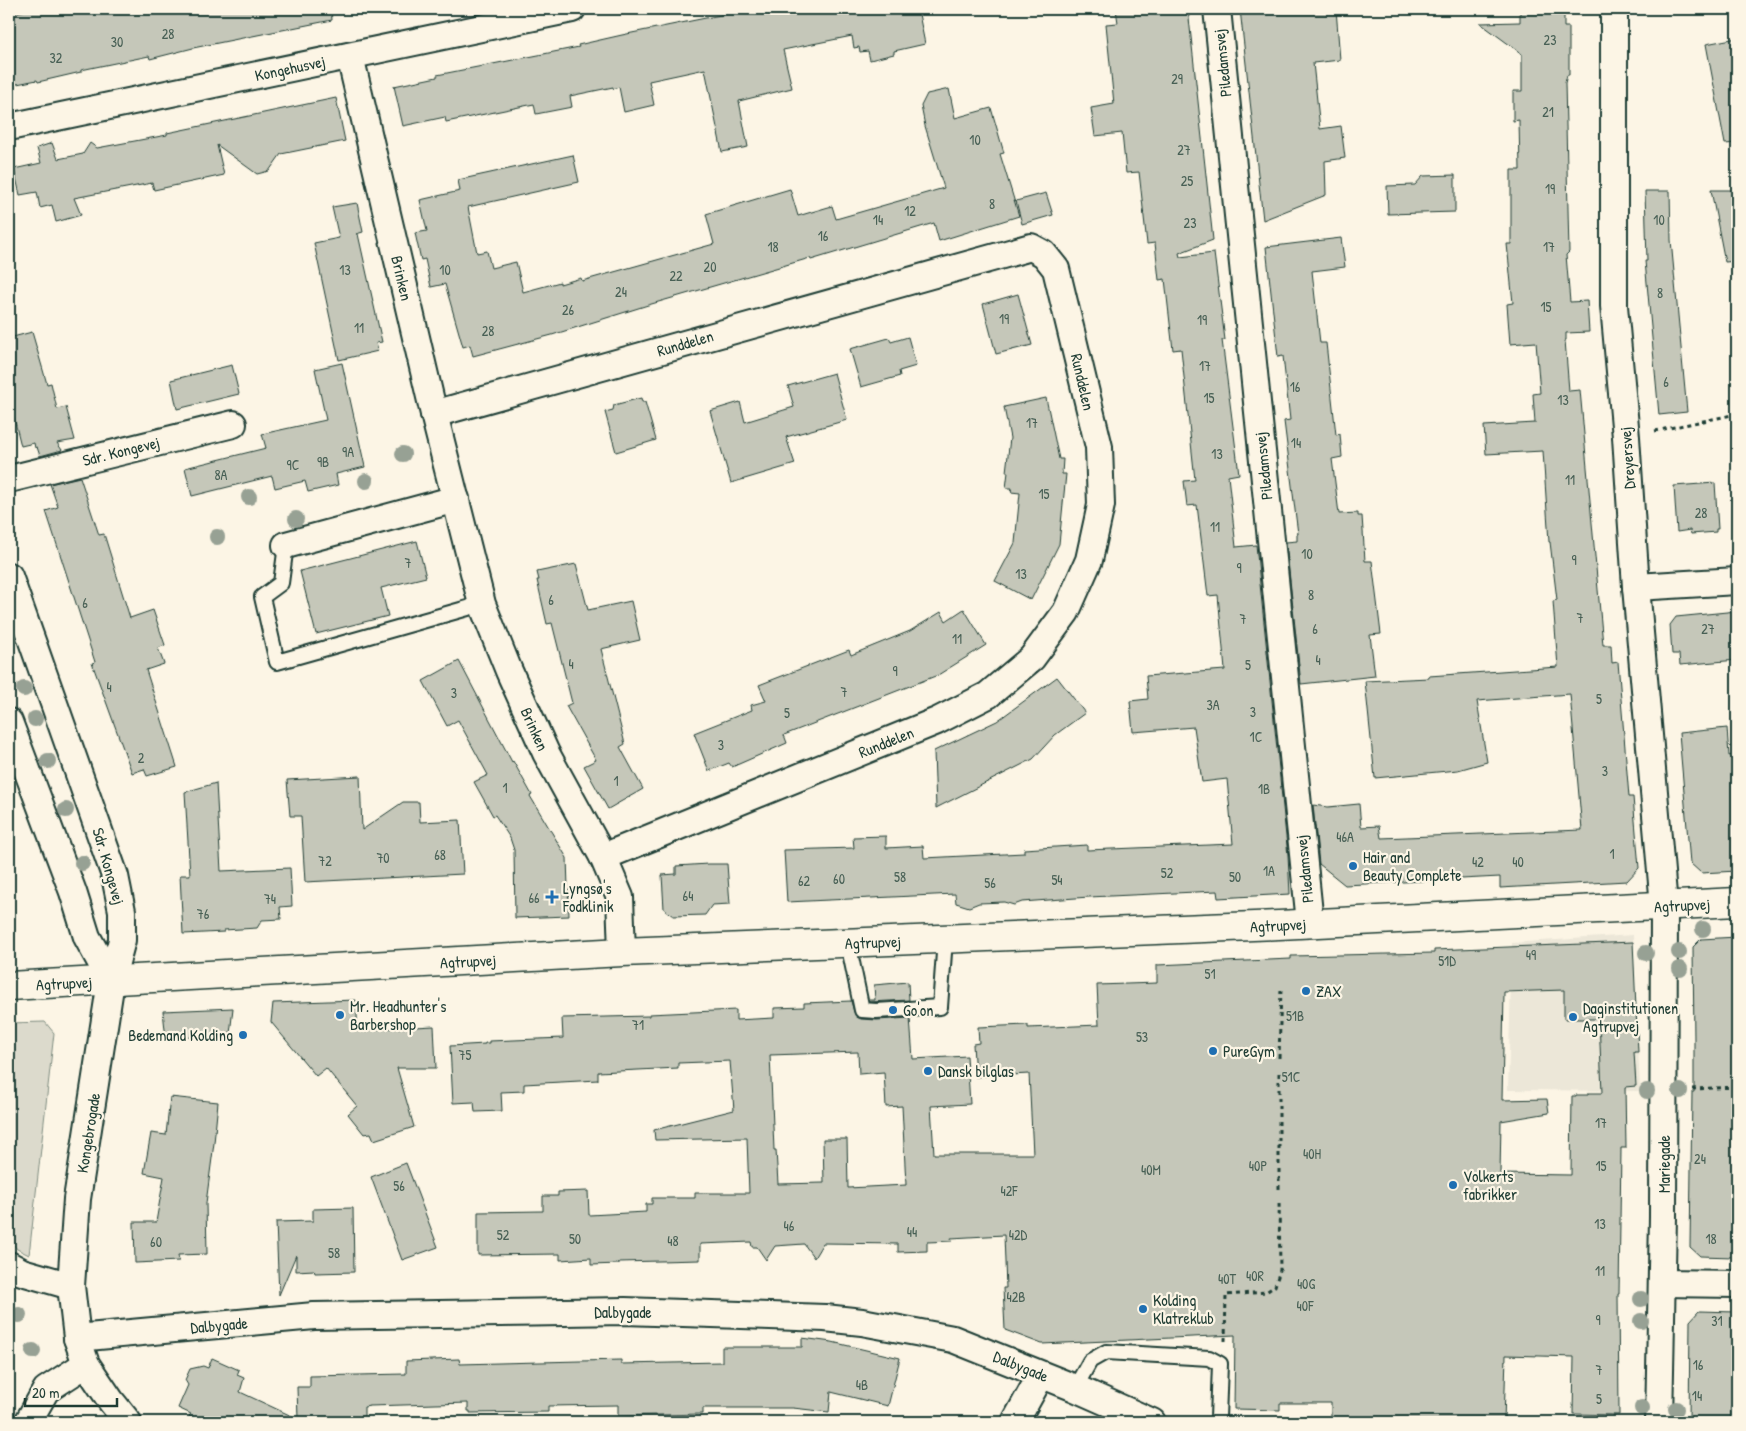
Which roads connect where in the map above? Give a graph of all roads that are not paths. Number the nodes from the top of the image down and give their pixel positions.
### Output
1 (572, 9) edge
2 (1216, 9) edge
3 (1614, 9) edge
4 (350, 56) junction
5 (9, 127) edge
6 (434, 414) junction
7 (233, 424) dead end
8 (9, 479) edge
9 (456, 499) junction
10 (286, 545) joint
11 (9, 576) edge
12 (1737, 581) edge
13 (1636, 587) junction
14 (482, 604) junction
15 (9, 722) edge
16 (603, 857) junction
17 (1737, 902) edge
18 (1664, 906) junction
19 (1310, 923) junction
20 (945, 939) junction
21 (848, 943) junction
22 (622, 952) junction
23 (111, 981) junction
24 (9, 986) edge
25 (9, 1266) edge
26 (1662, 1283) junction
27 (1737, 1284) edge
28 (71, 1286) junction
29 (77, 1338) junction
30 (86, 1364) junction
31 (1041, 1375) junction
32 (1075, 1388) junction
33 (28, 1422) edge
34 (128, 1422) edge
35 (1015, 1422) edge
36 (1152, 1422) edge
37 (1216, 1422) edge
38 (1659, 1422) edge

1 - 4 street, Kongehusvej
2 - 19 street, Piledamsvej
3 - 13 street, Dreyersvej
4 - 5 street, Kongehusvej
4 - 6 street, Brinken
6 - 9 street, Brinken
6 - 16 street, Runddelen
7 - 8 street, Sdr. Kongevej
9 - 10 street
9 - 14 street, Brinken
10 - 14 lane
11 - 23 street, Sdr. Kongevej
12 - 13 street
13 - 18 street, Dreyersvej
14 - 16 street, Brinken
15 - 23 street
16 - 22 street, Brinken
17 - 18 street, Agtrupvej
18 - 19 street, Agtrupvej
18 - 26 street, Mariegade
19 - 20 street, Agtrupvej
20 - 21 street, Agtrupvej
20 - 21 lane
21 - 22 street, Agtrupvej
22 - 23 street, Agtrupvej
23 - 24 street, Agtrupvej
23 - 28 street, Kongebrogade
25 - 28 street
26 - 27 street
26 - 38 street, Mariegade
28 - 29 street, Kongebrogade
29 - 30 street, Kongebrogade
29 - 31 street, Dalbygade
30 - 33 street
30 - 34 street, Kongebrogade
31 - 32 street, Dalbygade
31 - 35 street
32 - 36 street, Dalbygade
32 - 37 lane

